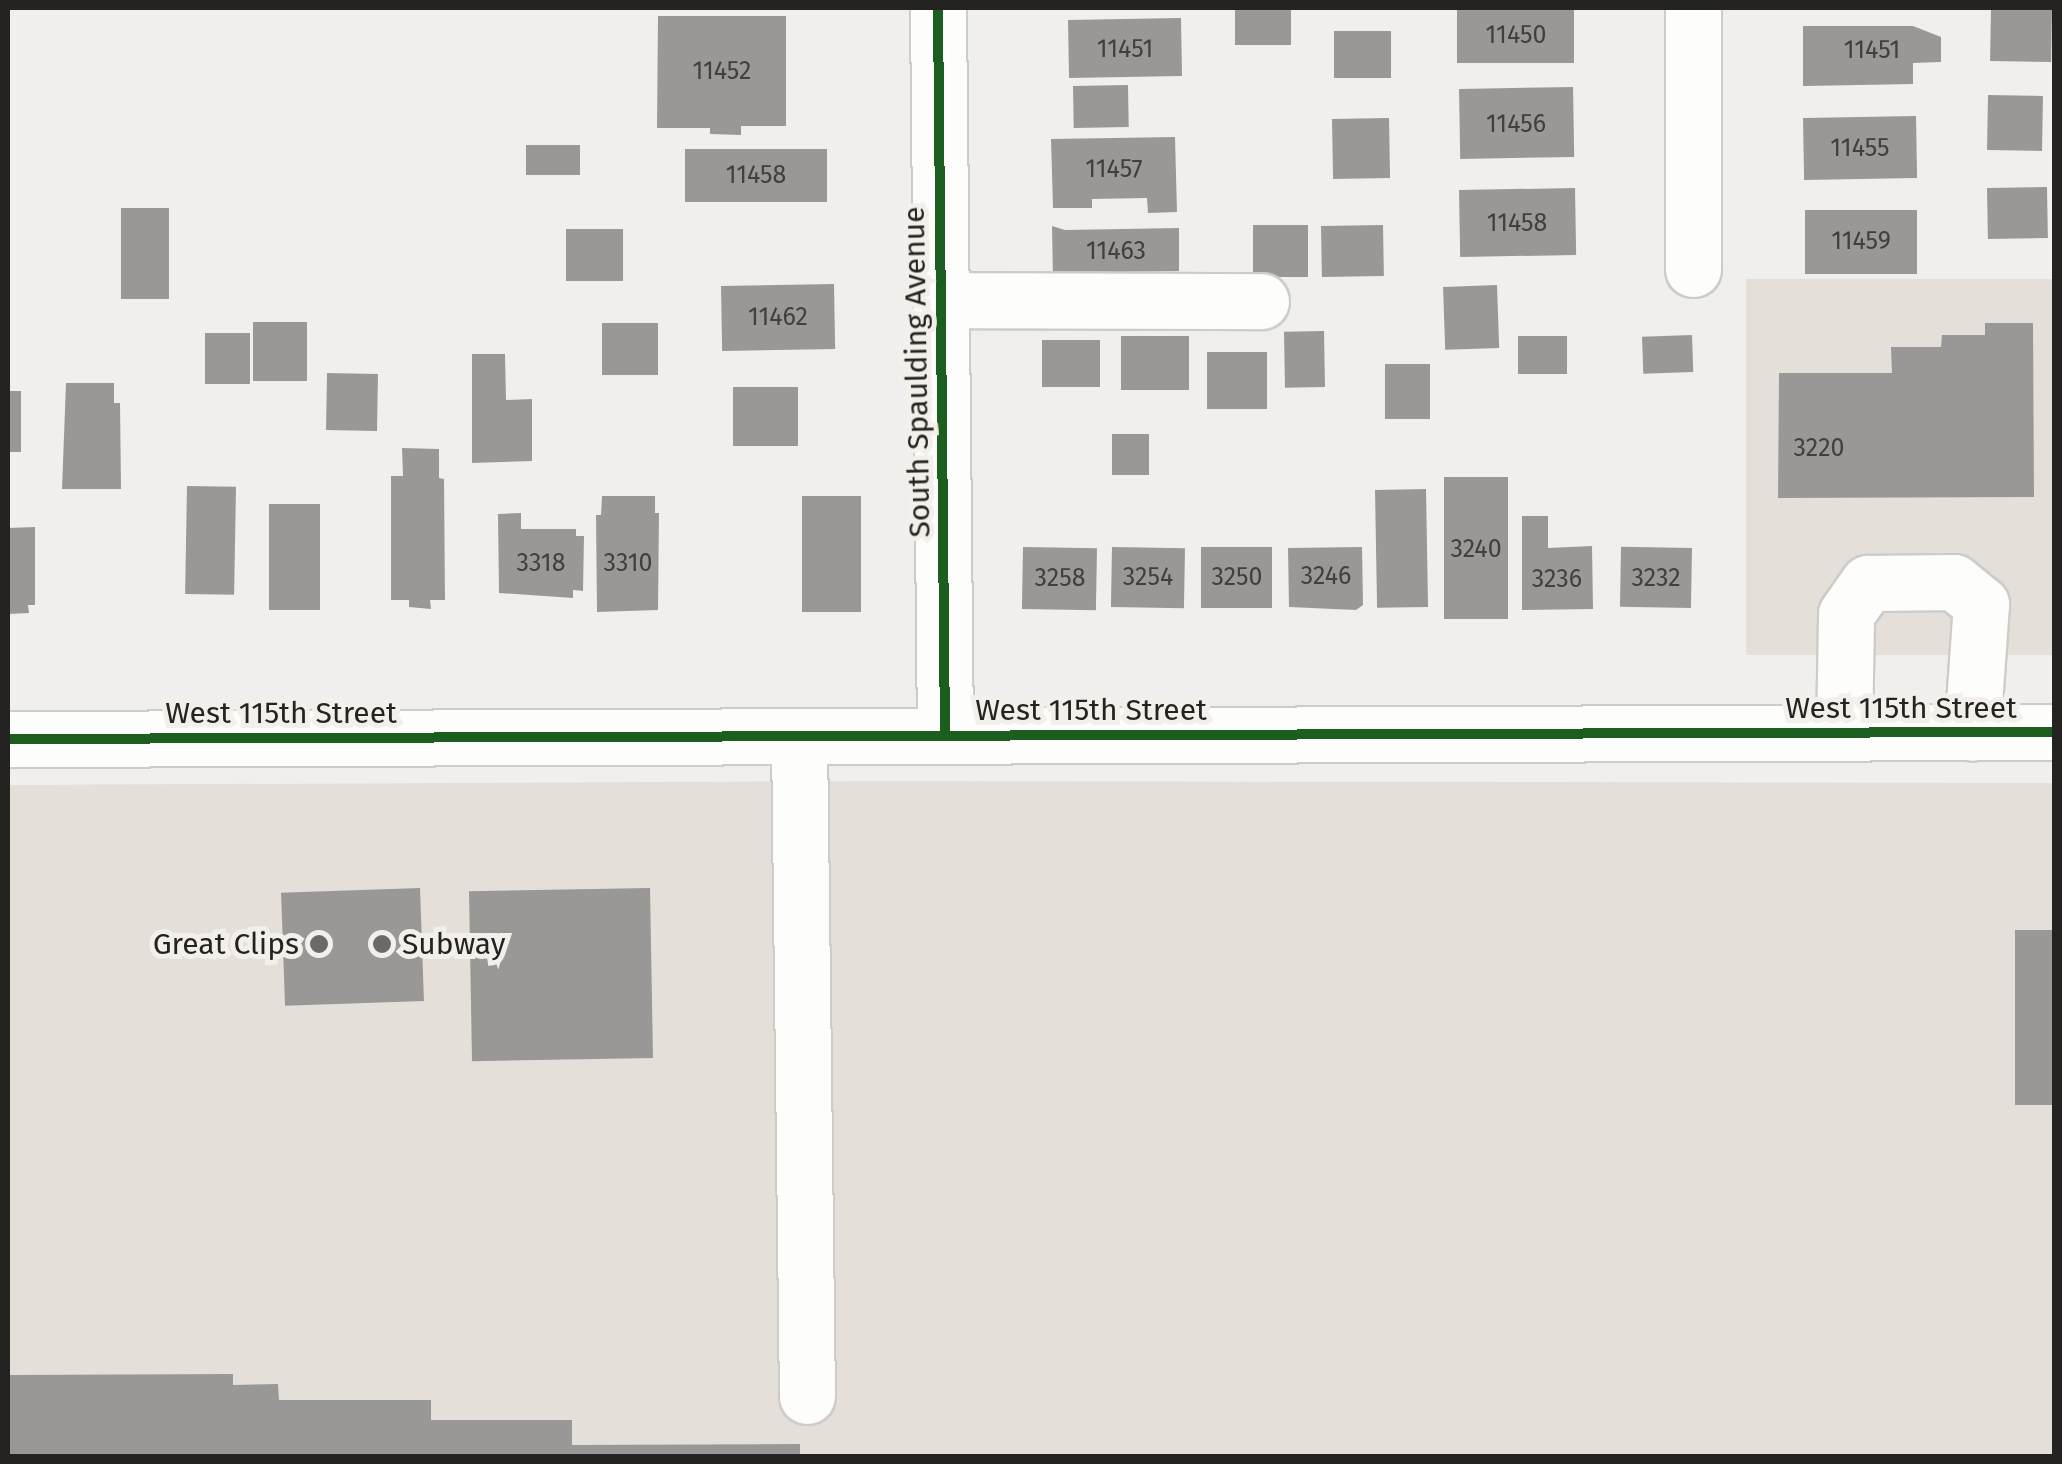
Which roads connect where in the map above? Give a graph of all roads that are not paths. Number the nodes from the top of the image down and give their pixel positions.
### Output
1 (938, 8) edge
2 (1693, 8) edge
3 (1693, 269) dead end
4 (941, 300) junction
5 (1261, 300) dead end
6 (2054, 732) edge
7 (1844, 733) junction
8 (1972, 733) junction
9 (799, 736) junction
10 (945, 736) junction
11 (8, 739) edge
12 (808, 1396) dead end

1 - 4 street, South Spaulding Avenue
2 - 3 street
4 - 5 street
4 - 10 street, South Spaulding Avenue
6 - 8 street, West 115th Street
7 - 8 street, West 115th Street
7 - 8 street
7 - 10 street, West 115th Street
9 - 10 street, West 115th Street
9 - 11 street, West 115th Street
9 - 12 street

